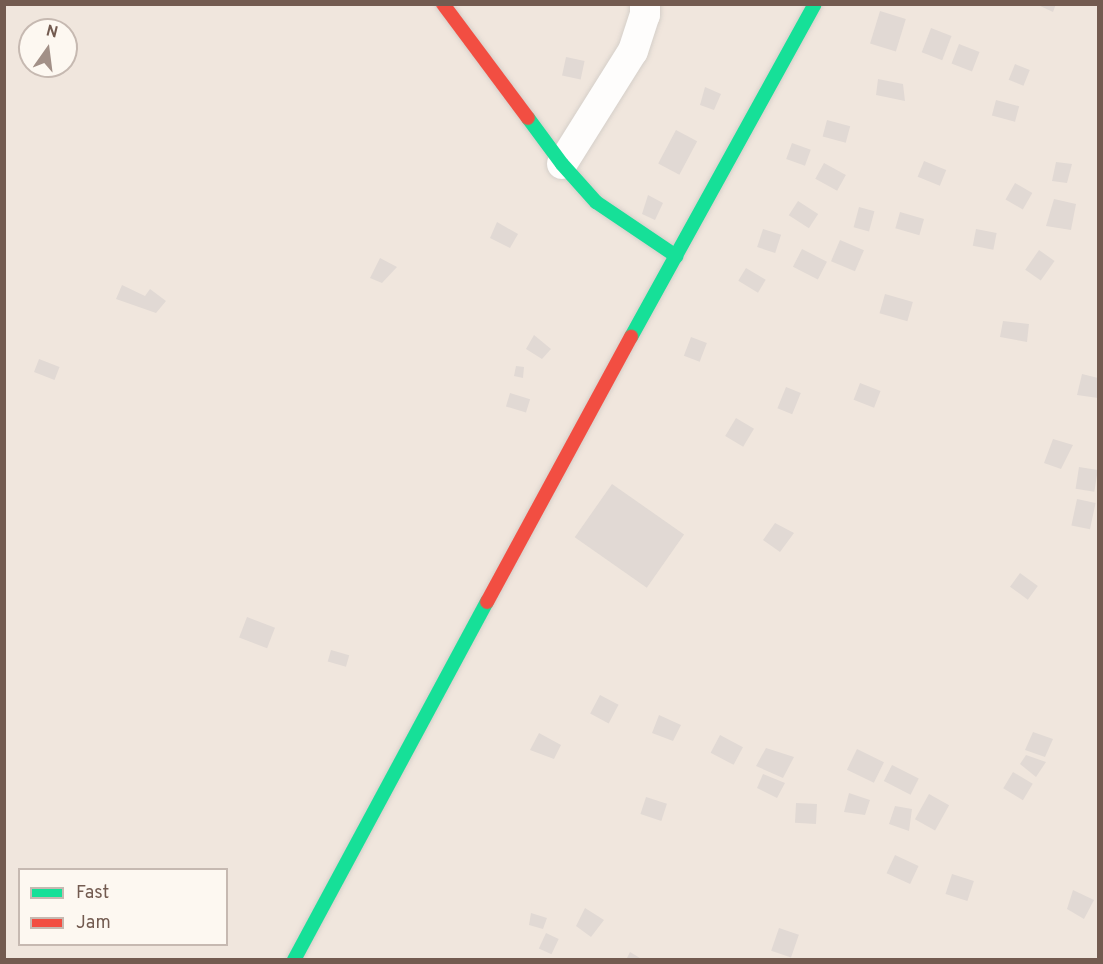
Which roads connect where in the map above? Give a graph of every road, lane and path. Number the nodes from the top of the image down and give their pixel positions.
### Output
1 (443, 4) edge
2 (645, 4) edge
3 (815, 4) edge
4 (562, 164) junction
5 (676, 256) junction
6 (294, 960) edge

1 - 4 street
2 - 4 street
3 - 5 street
4 - 5 street
5 - 6 street

